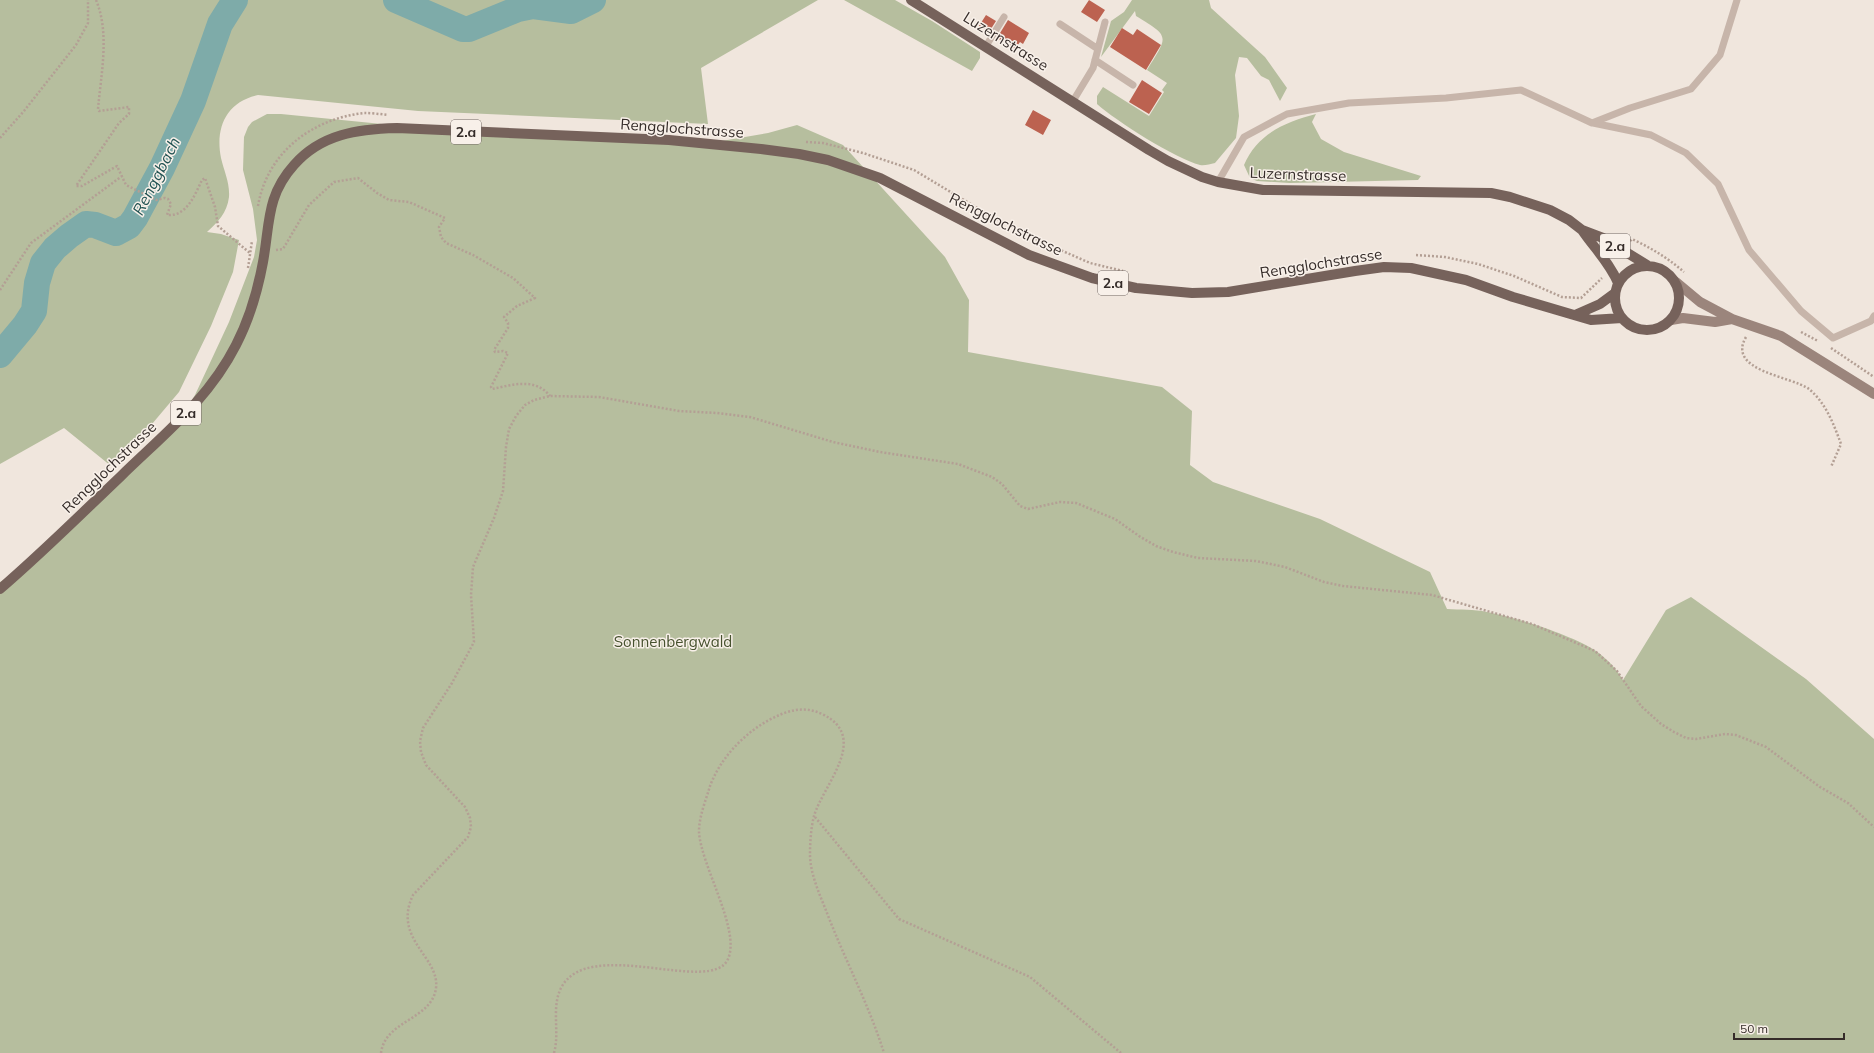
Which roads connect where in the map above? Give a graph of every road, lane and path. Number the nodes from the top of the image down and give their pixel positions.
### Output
1 (88, 0) edge
2 (96, 0) edge
3 (911, 0) edge
4 (1736, 0) edge
5 (1004, 17) dead end
6 (1105, 22) dead end
7 (1060, 24) dead end
8 (986, 46) junction
9 (1098, 49) junction
10 (1095, 60) junction
11 (1133, 85) dead end
12 (1073, 101) junction
13 (1592, 123) junction
14 (0, 138) edge
15 (801, 141) dead end
16 (267, 174) dead end
17 (122, 176) junction
18 (1218, 182) junction
19 (257, 213) dead end
20 (1582, 230) junction
21 (253, 234) dead end
22 (270, 251) dead end
23 (1625, 252) junction
24 (257, 253) dead end
25 (250, 254) junction
26 (1415, 255) dead end
27 (1646, 265) junction
28 (1611, 270) junction
29 (1124, 271) dead end
30 (247, 274) dead end
31 (1688, 276) dead end
32 (1676, 282) junction
33 (1616, 288) junction
34 (0, 290) edge
35 (1575, 315) junction
36 (1874, 316) edge
37 (1622, 318) junction
38 (1732, 319) junction
39 (1671, 320) junction
40 (1752, 326) junction
41 (1795, 330) dead end
42 (1822, 343) dead end
43 (1828, 347) dead end
44 (1874, 376) edge
45 (1874, 394) edge
46 (550, 396) junction
47 (1831, 467) dead end
48 (0, 589) edge
49 (814, 816) junction
50 (1874, 827) edge
51 (381, 1053) edge
52 (554, 1053) edge
53 (884, 1053) edge
54 (1120, 1053) edge

1 - 14 path
2 - 17 path
3 - 8 main road, Luzernstrasse / 2.a
4 - 13 lane
5 - 8 lane
6 - 9 lane
7 - 9 lane
8 - 12 main road, Luzernstrasse / 2.a
9 - 10 lane
10 - 11 lane
10 - 12 lane
12 - 18 main road, Luzernstrasse / 2.a
13 - 18 lane
13 - 36 lane
15 - 29 path
16 - 19 path
17 - 25 path
17 - 34 path
18 - 20 main road, Luzernstrasse / 2.a
20 - 23 main road, Luzernstrasse / 2.a
20 - 28 main road, Luzernstrasse / 2.a
21 - 25 path
22 - 46 path
23 - 27 main road, Luzernstrasse / 2.a
23 - 31 path
24 - 25 path
25 - 30 path
26 - 28 path
27 - 32 main road
27 - 33 main road
28 - 33 main road, Luzernstrasse / 2.a
32 - 38 main road
32 - 39 main road
33 - 35 main road
33 - 37 main road
35 - 37 main road, Rengglochstrasse / 2.a
35 - 48 main road, Rengglochstrasse / 2.a
37 - 39 main road
38 - 39 main road
38 - 40 main road
40 - 45 main road
40 - 47 path
41 - 42 path
43 - 44 path
46 - 50 path
46 - 51 path
49 - 52 path
49 - 53 path
49 - 54 path

